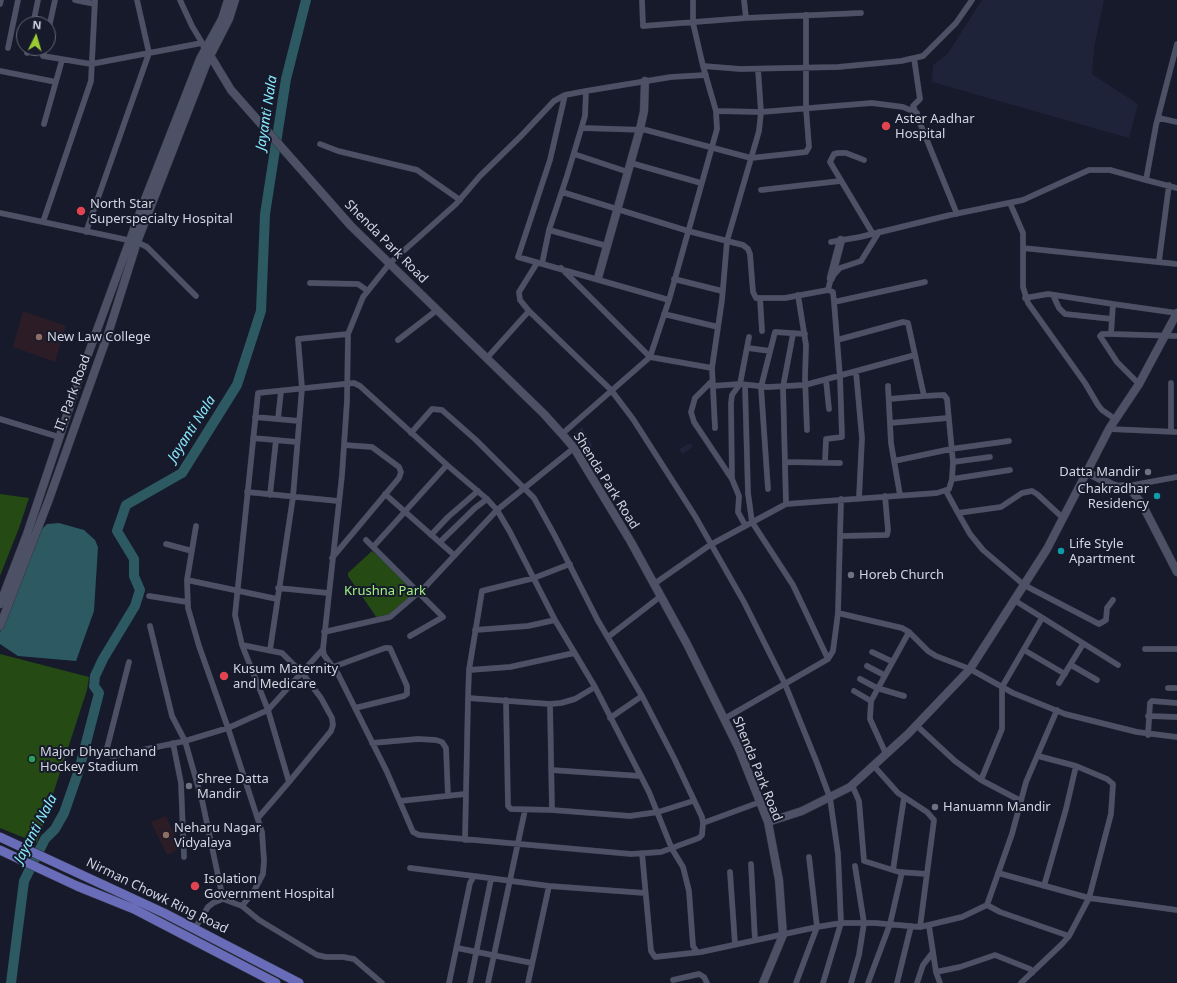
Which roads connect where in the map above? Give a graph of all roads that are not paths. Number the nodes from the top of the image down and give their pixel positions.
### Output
1 (1, 0) edge
2 (18, 0) edge
3 (38, 0) edge
4 (55, 0) edge
5 (74, 0) edge
6 (137, 0) edge
7 (180, 0) edge
8 (228, 0) edge
9 (235, 0) edge
10 (642, 0) edge
11 (693, 0) edge
12 (744, 0) edge
13 (972, 0) edge
14 (95, 2) edge
15 (0, 4) edge
16 (861, 13) dead end
17 (806, 15) junction
18 (35, 16) edge
19 (52, 16) edge
20 (746, 18) junction
21 (693, 23) junction
22 (1177, 44) edge
23 (204, 45) junction
24 (8, 48) dead end
25 (150, 53) junction
26 (210, 55) junction
27 (43, 56) edge
28 (914, 58) junction
29 (62, 60) junction
30 (91, 64) junction
31 (1175, 64) edge
32 (703, 66) junction
33 (807, 68) junction
34 (758, 69) junction
35 (0, 71) edge
36 (706, 76) junction
37 (645, 81) junction
38 (56, 82) junction
39 (586, 91) junction
40 (565, 94) junction
41 (806, 108) junction
42 (716, 111) junction
43 (761, 112) junction
44 (916, 113) junction
45 (1159, 118) junction
46 (1177, 122) edge
47 (44, 124) dead end
48 (582, 128) junction
49 (640, 129) junction
50 (320, 144) dead end
51 (713, 147) junction
52 (574, 154) junction
53 (751, 158) junction
54 (864, 160) dead end
55 (631, 163) junction
56 (628, 172) junction
57 (1146, 180) junction
58 (840, 181) junction
59 (701, 183) junction
60 (1169, 185) junction
61 (1177, 188) edge
62 (761, 190) dead end
63 (562, 192) junction
64 (460, 200) junction
65 (1010, 203) junction
66 (618, 208) junction
67 (0, 213) edge
68 (957, 214) junction
69 (43, 222) junction
70 (549, 230) junction
71 (688, 231) junction
72 (86, 232) junction
73 (879, 232) junction
74 (873, 234) junction
75 (841, 240) junction
76 (133, 241) junction
77 (727, 241) junction
78 (831, 242) dead end
79 (607, 246) junction
80 (1023, 248) junction
81 (1159, 261) junction
82 (390, 263) junction
83 (540, 263) junction
84 (1177, 264) edge
85 (561, 268) junction
86 (598, 278) junction
87 (831, 278) junction
88 (674, 279) junction
89 (924, 282) dead end
90 (310, 283) dead end
91 (828, 290) junction
92 (368, 291) junction
93 (722, 291) junction
94 (798, 295) junction
95 (1053, 295) junction
96 (196, 296) dead end
97 (760, 298) junction
98 (1025, 298) junction
99 (669, 300) junction
100 (834, 302) junction
101 (1113, 304) junction
102 (436, 310) junction
103 (529, 311) junction
104 (1177, 313) edge
105 (664, 314) junction
106 (1112, 319) junction
107 (718, 327) junction
108 (762, 331) dead end
109 (348, 334) junction
110 (792, 334) junction
111 (805, 334) junction
112 (1111, 334) junction
113 (1165, 336) junction
114 (1177, 336) edge
115 (749, 337) dead end
116 (398, 340) dead end
117 (837, 340) junction
118 (748, 348) junction
119 (770, 351) junction
120 (916, 355) junction
121 (650, 357) junction
122 (486, 359) junction
123 (712, 368) junction
124 (856, 372) junction
125 (840, 377) junction
126 (826, 380) junction
127 (348, 383) junction
128 (1171, 383) dead end
129 (712, 384) junction
130 (1139, 384) junction
131 (743, 385) junction
132 (805, 385) junction
133 (888, 386) dead end
134 (761, 387) junction
135 (783, 387) junction
136 (302, 388) junction
137 (611, 390) junction
138 (281, 391) junction
139 (924, 396) junction
140 (889, 399) junction
141 (829, 409) dead end
142 (255, 417) junction
143 (948, 418) junction
144 (0, 419) edge
145 (278, 419) junction
146 (1115, 419) junction
147 (299, 421) junction
148 (890, 424) junction
149 (715, 428) dead end
150 (1109, 429) junction
151 (807, 430) dead end
152 (1174, 431) edge
153 (411, 433) junction
154 (562, 434) junction
155 (59, 437) junction
156 (253, 438) junction
157 (276, 440) junction
158 (1009, 441) dead end
159 (297, 442) junction
160 (344, 445) junction
161 (574, 448) junction
162 (951, 449) junction
163 (990, 457) dead end
164 (894, 461) junction
165 (785, 462) junction
166 (825, 462) junction
167 (953, 462) junction
168 (840, 463) dead end
169 (447, 465) junction
170 (1010, 470) dead end
171 (1085, 476) junction
172 (1177, 478) edge
173 (732, 479) junction
174 (952, 479) junction
175 (1128, 486) junction
176 (525, 488) junction
177 (768, 489) dead end
178 (478, 491) junction
179 (946, 491) junction
180 (247, 492) junction
181 (385, 494) junction
182 (270, 495) junction
183 (900, 495) junction
184 (885, 496) junction
185 (293, 497) junction
186 (859, 498) junction
187 (487, 499) junction
188 (841, 499) junction
189 (338, 501) junction
190 (786, 504) junction
191 (497, 510) junction
192 (404, 511) junction
193 (958, 513) junction
194 (1063, 518) junction
195 (752, 522) junction
196 (744, 525) junction
197 (196, 526) dead end
198 (431, 535) junction
199 (842, 536) junction
200 (366, 540) dead end
201 (440, 542) junction
202 (166, 544) dead end
203 (710, 545) junction
204 (373, 547) junction
205 (192, 551) junction
206 (454, 555) junction
207 (332, 559) junction
208 (570, 564) junction
209 (1177, 572) edge
210 (534, 578) junction
211 (187, 580) junction
212 (654, 584) junction
213 (1024, 585) junction
214 (278, 588) junction
215 (238, 590) junction
216 (419, 592) junction
217 (328, 594) junction
218 (149, 596) dead end
219 (660, 596) junction
220 (277, 598) junction
221 (1014, 600) junction
222 (1113, 600) dead end
223 (187, 602) junction
224 (0, 604) edge
225 (838, 613) junction
226 (1042, 618) junction
227 (556, 620) junction
228 (0, 626) edge
229 (150, 626) dead end
230 (475, 630) junction
231 (324, 632) junction
232 (909, 632) junction
233 (410, 636) dead end
234 (608, 637) junction
235 (1084, 644) junction
236 (242, 645) junction
237 (323, 649) junction
238 (1145, 649) dead end
239 (1177, 649) edge
240 (270, 650) junction
241 (1024, 650) junction
242 (872, 652) dead end
243 (574, 653) junction
244 (828, 659) junction
245 (891, 661) junction
246 (130, 662) dead end
247 (1118, 664) dead end
248 (1071, 665) junction
249 (333, 666) junction
250 (867, 666) dead end
251 (970, 669) junction
252 (469, 670) junction
253 (303, 674) junction
254 (1065, 674) junction
255 (884, 675) junction
256 (860, 679) dead end
257 (1097, 680) dead end
258 (1060, 683) dead end
259 (785, 684) junction
260 (594, 687) junction
261 (1002, 687) junction
262 (877, 688) junction
263 (1168, 688) dead end
264 (1177, 688) edge
265 (854, 691) dead end
266 (642, 696) junction
267 (904, 696) dead end
268 (468, 698) junction
269 (506, 700) junction
270 (871, 701) junction
271 (1177, 703) edge
272 (550, 704) junction
273 (355, 708) junction
274 (268, 710) junction
275 (1057, 710) junction
276 (1148, 716) junction
277 (1177, 717) edge
278 (610, 718) junction
279 (724, 719) junction
280 (916, 725) junction
281 (228, 728) junction
282 (1148, 735) junction
283 (1177, 737) edge
284 (185, 741) junction
285 (173, 743) junction
286 (372, 743) junction
287 (886, 754) junction
288 (1038, 756) junction
289 (874, 765) junction
290 (1076, 766) junction
291 (551, 770) junction
292 (640, 776) junction
293 (981, 780) junction
294 (289, 782) junction
295 (852, 785) junction
296 (464, 794) junction
297 (448, 796) junction
298 (830, 798) junction
299 (904, 798) junction
300 (400, 801) junction
301 (693, 801) junction
302 (1021, 801) junction
303 (760, 802) junction
304 (525, 810) junction
305 (552, 810) junction
306 (658, 812) junction
307 (258, 818) junction
308 (768, 822) junction
309 (704, 823) junction
310 (0, 837) edge
311 (465, 840) junction
312 (519, 845) junction
313 (672, 849) junction
314 (0, 850) edge
315 (642, 853) junction
316 (184, 857) dead end
317 (808, 857) dead end
318 (751, 864) dead end
319 (855, 866) dead end
320 (410, 868) dead end
321 (892, 870) junction
322 (730, 872) dead end
323 (902, 872) junction
324 (998, 873) junction
325 (927, 874) junction
326 (474, 876) junction
327 (491, 879) junction
328 (510, 882) junction
329 (549, 886) junction
330 (1044, 886) junction
331 (645, 893) junction
332 (1089, 898) junction
333 (223, 899) junction
334 (987, 905) junction
335 (242, 906) junction
336 (1177, 910) edge
337 (841, 923) junction
338 (864, 923) junction
339 (890, 924) junction
340 (911, 926) junction
341 (929, 926) junction
342 (817, 927) junction
343 (920, 927) junction
344 (195, 928) junction
345 (783, 935) junction
346 (1069, 936) junction
347 (756, 940) junction
348 (735, 944) junction
349 (457, 948) junction
350 (697, 952) junction
351 (933, 952) junction
352 (477, 953) junction
353 (494, 956) junction
354 (532, 963) junction
355 (936, 972) junction
356 (1032, 973) junction
357 (673, 980) dead end
358 (276, 983) edge
359 (299, 983) edge
360 (382, 983) edge
361 (449, 983) edge
362 (470, 983) edge
363 (488, 983) edge
364 (528, 983) edge
365 (707, 983) edge
366 (763, 983) edge
367 (796, 983) edge
368 (823, 983) edge
369 (851, 983) edge
370 (868, 983) edge
371 (896, 983) edge
372 (917, 983) edge
373 (940, 983) edge
374 (1022, 983) edge

1 - 15 street
2 - 24 street
3 - 18 street
4 - 19 street
5 - 14 street
6 - 25 street
7 - 23 street
8 - 23 main road, IT. Park Road
9 - 26 main road, IT. Park Road
10 - 21 street
11 - 21 street
12 - 20 street
13 - 28 street
14 - 30 street
16 - 17 street
17 - 20 street
17 - 33 street
20 - 21 street
21 - 32 street
22 - 31 street
23 - 25 street
23 - 26 main road, Shenda Park Road
23 - 76 main road, IT. Park Road
25 - 30 street
25 - 72 street
26 - 76 main road, IT. Park Road
26 - 82 main road, Shenda Park Road
27 - 29 street
28 - 33 street
28 - 44 street
29 - 30 street
29 - 38 street
30 - 69 street
31 - 45 street
32 - 34 street
32 - 36 street
33 - 34 street
33 - 41 street
34 - 43 street
35 - 38 street
36 - 37 street
36 - 42 street
37 - 39 street
37 - 49 main road
38 - 47 street
39 - 40 street
39 - 48 street
40 - 64 street
40 - 83 street
41 - 43 street
41 - 44 street
41 - 53 street
42 - 43 street
42 - 51 street
43 - 53 street
44 - 68 street
45 - 46 street
45 - 57 street
48 - 49 street
48 - 52 street
49 - 51 street
49 - 55 main road
50 - 64 street
51 - 53 street
51 - 59 street
52 - 56 street
52 - 63 street
53 - 77 street
54 - 58 street
55 - 56 main road
55 - 59 street
56 - 66 main road
57 - 60 street
57 - 65 street
58 - 62 street
58 - 74 street
59 - 71 street
60 - 61 street
60 - 81 street
63 - 66 street
63 - 70 street
64 - 82 street
65 - 68 street
65 - 80 street
66 - 71 street
66 - 79 main road
67 - 69 street
68 - 73 street
69 - 72 street
70 - 79 street
70 - 83 street
71 - 77 street
71 - 88 street
72 - 76 street
73 - 74 street
73 - 87 street
74 - 75 street
75 - 78 street
75 - 87 main road
76 - 96 street
76 - 155 main road, IT. Park Road
76 - 228 main road, IT. Park Road
77 - 93 street
77 - 97 street
79 - 86 main road
80 - 81 street
80 - 98 street
81 - 84 street
82 - 92 street
82 - 102 main road, Shenda Park Road
83 - 85 street
83 - 103 street
85 - 86 street
85 - 121 street
86 - 99 street
87 - 91 street
88 - 93 street
88 - 99 street
89 - 100 street
90 - 92 street
91 - 94 street
91 - 100 street
92 - 109 street
93 - 107 street
94 - 97 street
94 - 111 street
95 - 98 street
95 - 101 street
95 - 106 street
97 - 108 street
98 - 146 street
99 - 105 street
100 - 117 street
101 - 104 street
101 - 106 street
102 - 116 street
102 - 122 main road, Shenda Park Road
103 - 122 street
103 - 137 street
104 - 113 main road
105 - 107 street
105 - 121 street
106 - 112 street
107 - 123 street
109 - 127 street
109 - 136 street
110 - 111 street
110 - 119 street
110 - 135 street
111 - 132 street
112 - 113 street
112 - 130 street
113 - 114 street
113 - 130 main road
115 - 118 street
117 - 120 street
117 - 125 street
118 - 119 street
118 - 131 street
119 - 134 street
120 - 124 street
120 - 139 street
121 - 123 street
121 - 137 street
122 - 154 main road, Shenda Park Road
123 - 129 street
124 - 125 street
124 - 186 street
125 - 126 street
125 - 166 street
126 - 132 street
126 - 141 street
127 - 136 street
127 - 153 street
127 - 160 street
128 - 152 street
129 - 131 street
129 - 149 street
129 - 173 street
130 - 146 main road
131 - 134 street
131 - 173 street
131 - 195 street
132 - 135 street
132 - 151 street
133 - 140 street
134 - 135 street
134 - 177 street
135 - 165 street
136 - 138 street
136 - 147 street
137 - 154 street
137 - 203 street
138 - 142 street
138 - 145 street
139 - 140 street
139 - 143 street
140 - 148 street
142 - 145 street
142 - 156 street
143 - 148 street
143 - 162 street
144 - 155 street
145 - 147 street
146 - 150 main road
147 - 159 street
148 - 164 street
150 - 152 street
150 - 171 main road
153 - 169 street
153 - 176 street
154 - 161 main road, Shenda Park Road
155 - 224 main road, IT. Park Road
156 - 157 street
156 - 180 street
157 - 159 street
157 - 182 street
158 - 162 street
159 - 185 street
160 - 181 street
160 - 189 street
161 - 176 street
161 - 212 main road, Shenda Park Road
162 - 164 street
162 - 167 street
163 - 167 street
164 - 183 street
165 - 166 street
165 - 190 street
166 - 168 street
167 - 174 street
169 - 178 street
169 - 192 street
170 - 174 street
171 - 175 main road
171 - 194 main road
172 - 175 street
173 - 196 street
174 - 179 street
175 - 209 main road
176 - 191 street
176 - 208 street
178 - 187 street
178 - 198 street
179 - 183 street
179 - 193 street
180 - 182 street
180 - 215 street
181 - 192 street
181 - 207 street
182 - 185 street
183 - 184 street
184 - 186 street
184 - 199 street
185 - 189 street
185 - 214 street
186 - 188 street
187 - 191 street
187 - 201 street
188 - 190 street
188 - 199 street
189 - 207 street
190 - 195 street
191 - 206 street
191 - 210 street
192 - 198 street
192 - 204 street
193 - 194 street
193 - 213 street
194 - 213 main road
195 - 196 street
195 - 244 street
196 - 203 street
197 - 205 street
198 - 201 street
199 - 225 street
200 - 204 street
201 - 206 street
202 - 205 street
203 - 212 street
203 - 259 street
204 - 216 street
205 - 211 street
206 - 216 street
207 - 217 street
208 - 210 street
208 - 234 street
210 - 227 street
210 - 230 street
211 - 215 street
211 - 223 street
212 - 219 main road, Shenda Park Road
213 - 221 main road
213 - 222 street
214 - 217 street
214 - 220 street
215 - 220 street
215 - 236 street
216 - 231 street
216 - 233 street
217 - 231 street
218 - 223 street
219 - 234 street
219 - 279 main road, Shenda Park Road
220 - 240 street
221 - 226 street
221 - 251 main road
223 - 281 street
225 - 232 street
225 - 244 street
226 - 235 street
226 - 241 street
227 - 230 street
227 - 243 street
229 - 284 street
230 - 252 street
231 - 237 street
232 - 245 street
232 - 251 street
234 - 266 street
235 - 247 street
235 - 248 street
236 - 240 street
236 - 274 street
237 - 249 street
237 - 253 street
238 - 239 street
240 - 253 street
241 - 254 street
241 - 261 street
242 - 245 street
243 - 252 street
243 - 260 street
244 - 259 street
245 - 255 street
246 - 285 street
248 - 254 street
248 - 257 street
249 - 273 street
249 - 273 street
250 - 255 street
251 - 261 street
251 - 280 main road
252 - 268 street
253 - 274 street
253 - 294 street
254 - 258 street
255 - 262 street
256 - 262 street
259 - 279 street
259 - 298 street
260 - 272 street
260 - 278 street
261 - 275 street
261 - 293 street
262 - 267 street
262 - 270 street
263 - 264 street
265 - 270 street
266 - 278 street
266 - 301 street
268 - 269 street
268 - 296 street
269 - 272 street
269 - 304 street
270 - 287 street
271 - 276 street
272 - 291 street
273 - 286 street
274 - 281 street
274 - 294 street
275 - 282 street
275 - 288 street
276 - 277 street
276 - 282 street
278 - 292 street
279 - 303 main road, Shenda Park Road
280 - 287 main road
280 - 293 street
281 - 284 street
281 - 307 street
282 - 283 street
284 - 285 street
284 - 333 street
285 - 316 street
286 - 297 street
286 - 300 street
287 - 289 main road
288 - 290 street
288 - 302 street
289 - 295 main road
289 - 299 street
290 - 330 street
290 - 332 street
291 - 292 street
291 - 305 street
292 - 306 street
293 - 302 street
294 - 307 street
295 - 298 main road
295 - 321 street
296 - 297 street
296 - 311 street
297 - 300 street
298 - 308 main road
298 - 337 street
299 - 321 street
299 - 325 street
300 - 311 street
301 - 306 street
301 - 309 street
302 - 324 street
303 - 308 main road, Shenda Park Road
303 - 309 street
304 - 305 street
304 - 312 street
305 - 306 street
306 - 313 street
307 - 335 street
308 - 345 main road, Shenda Park Road
309 - 313 street
310 - 344 main road, Nirman Chowk Ring Road
311 - 312 street
312 - 315 street
312 - 328 street
313 - 315 street
313 - 350 street
314 - 358 main road
315 - 331 street
317 - 342 street
318 - 347 street
319 - 338 street
320 - 326 street
321 - 323 street
322 - 348 street
323 - 325 street
323 - 339 street
324 - 330 street
324 - 334 street
325 - 343 street
326 - 327 street
326 - 349 street
327 - 328 street
327 - 352 street
328 - 329 street
328 - 353 street
329 - 331 street
329 - 354 street
330 - 332 street
331 - 350 street
332 - 336 street
332 - 346 street
333 - 335 street
333 - 344 street
334 - 341 street
334 - 346 street
335 - 360 street
337 - 338 street
337 - 342 street
337 - 368 street
338 - 339 street
338 - 369 street
339 - 340 street
339 - 370 street
340 - 343 street
340 - 371 street
341 - 343 street
341 - 351 street
342 - 345 street
342 - 367 street
344 - 359 main road, Nirman Chowk Ring Road
345 - 347 street
345 - 366 main road, Shenda Park Road
346 - 356 street
347 - 348 street
348 - 350 street
349 - 352 street
349 - 361 street
351 - 355 street
351 - 372 street
352 - 353 street
352 - 362 street
353 - 354 street
353 - 363 street
354 - 364 street
355 - 356 street
355 - 373 street
356 - 374 street
357 - 365 street

